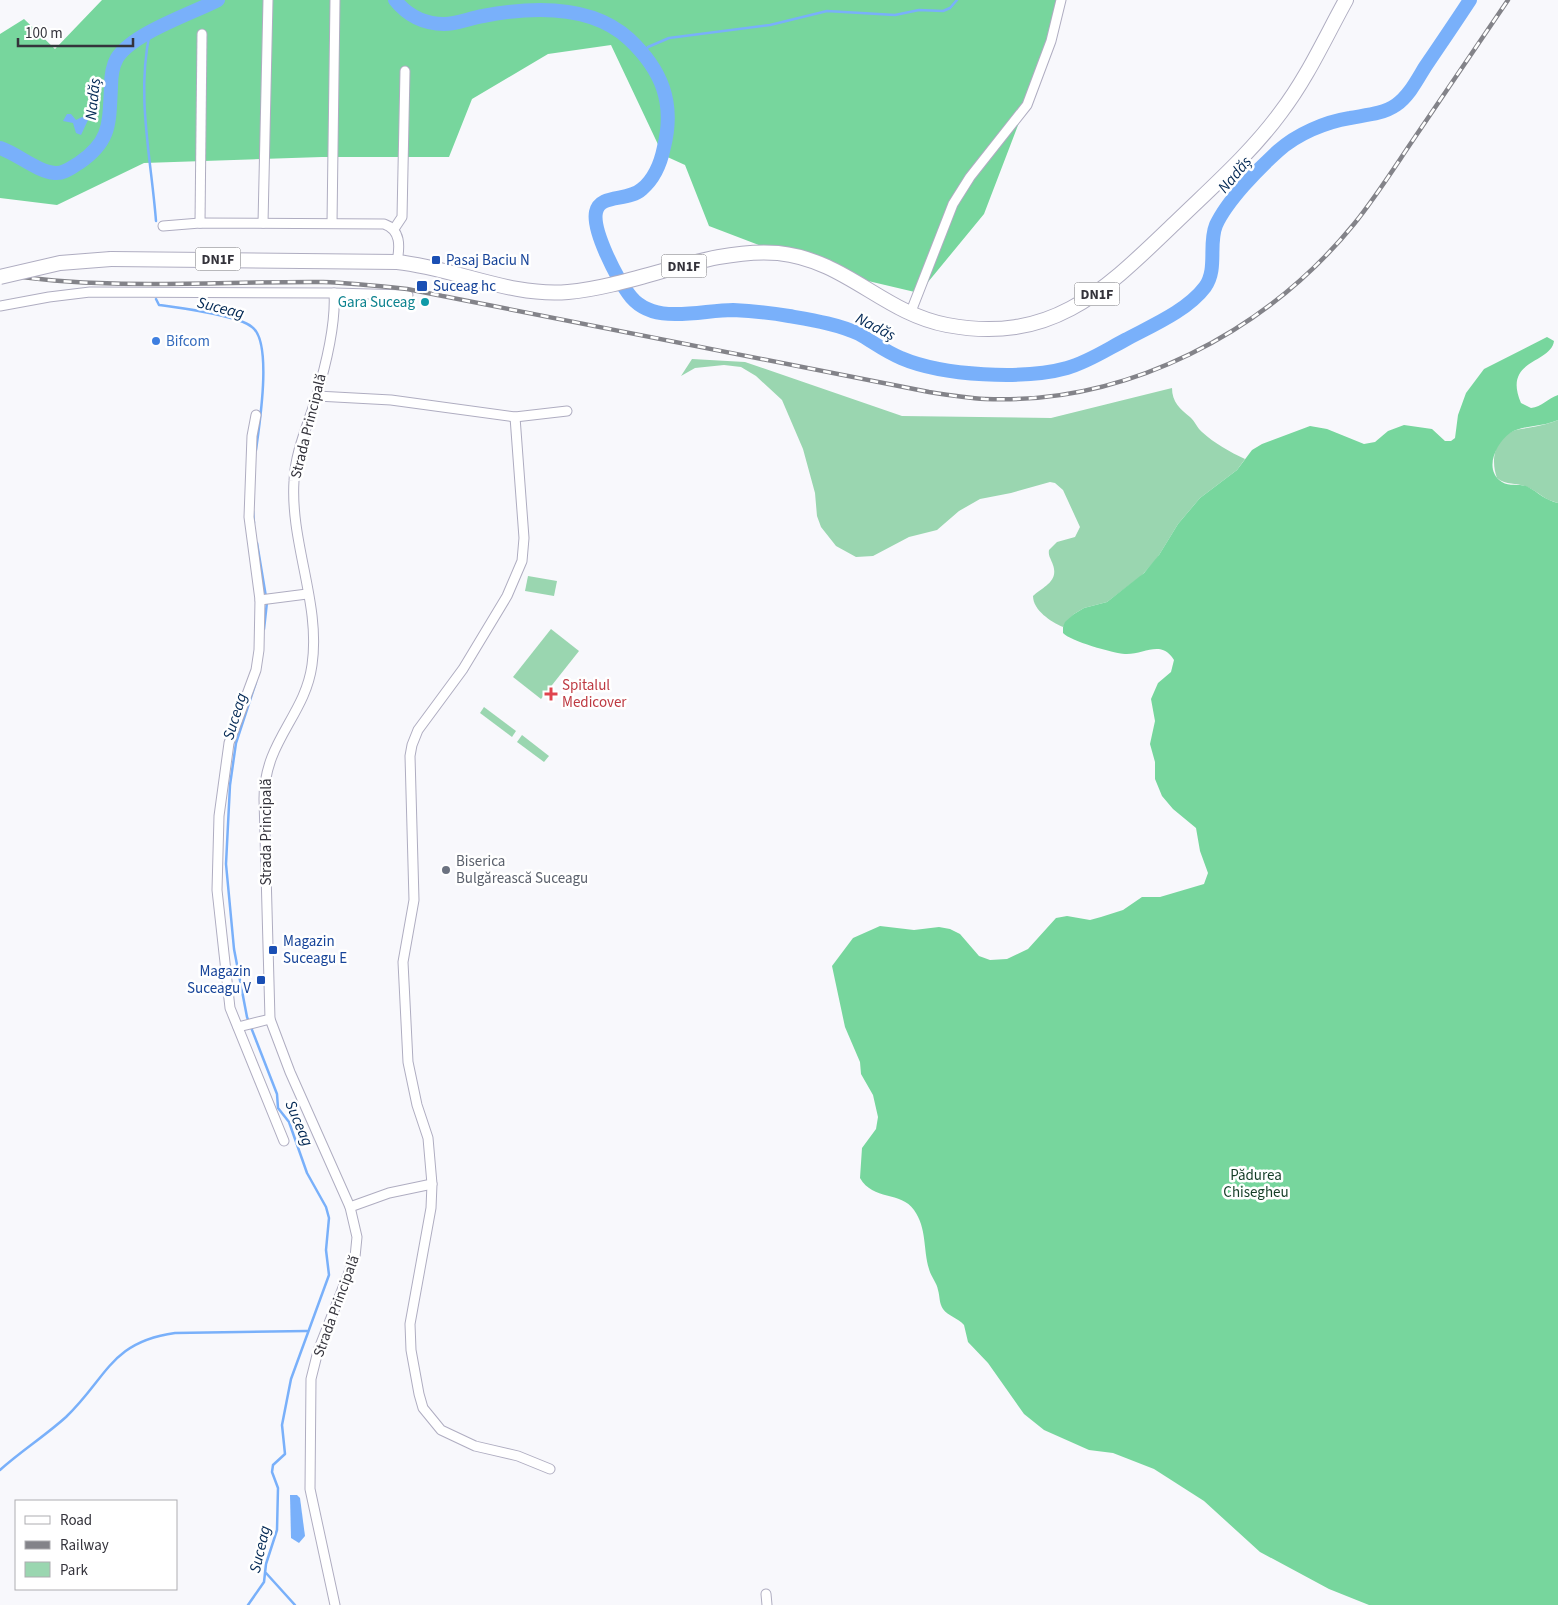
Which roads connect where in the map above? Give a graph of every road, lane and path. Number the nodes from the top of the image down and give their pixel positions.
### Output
1 (268, 0) edge
2 (335, 0) edge
3 (1062, 0) edge
4 (1346, 0) edge
5 (202, 34) dead end
6 (405, 71) dead end
7 (200, 223) junction
8 (263, 223) junction
9 (332, 223) junction
10 (163, 226) dead end
11 (394, 229) junction
12 (397, 262) junction
13 (0, 277) edge
14 (334, 293) junction
15 (408, 295) dead end
16 (0, 306) edge
17 (910, 314) junction
18 (317, 396) junction
19 (567, 411) dead end
20 (256, 415) dead end
21 (515, 417) junction
22 (307, 594) junction
23 (264, 600) junction
24 (266, 1019) junction
25 (238, 1027) junction
26 (284, 1141) dead end
27 (432, 1184) junction
28 (350, 1207) junction
29 (550, 1469) dead end
30 (766, 1594) dead end
31 (335, 1605) edge
32 (767, 1605) edge

1 - 8 street
2 - 9 street
3 - 17 street
4 - 17 main road, DN1F
5 - 7 street
6 - 11 street
7 - 8 street
7 - 10 street
8 - 9 street
9 - 11 street
11 - 12 street
12 - 13 main road, DN1F, bridge
12 - 17 main road, DN1F
14 - 15 street
14 - 16 street
14 - 18 street, Strada Principală
18 - 21 street
18 - 22 street, Strada Principală
19 - 21 street
20 - 23 street
21 - 27 street
22 - 23 street
22 - 24 street, Strada Principală
23 - 25 street
24 - 25 street
24 - 28 street, Strada Principală
25 - 26 street
27 - 28 street
27 - 29 street
28 - 31 street, Strada Principală
30 - 32 street

